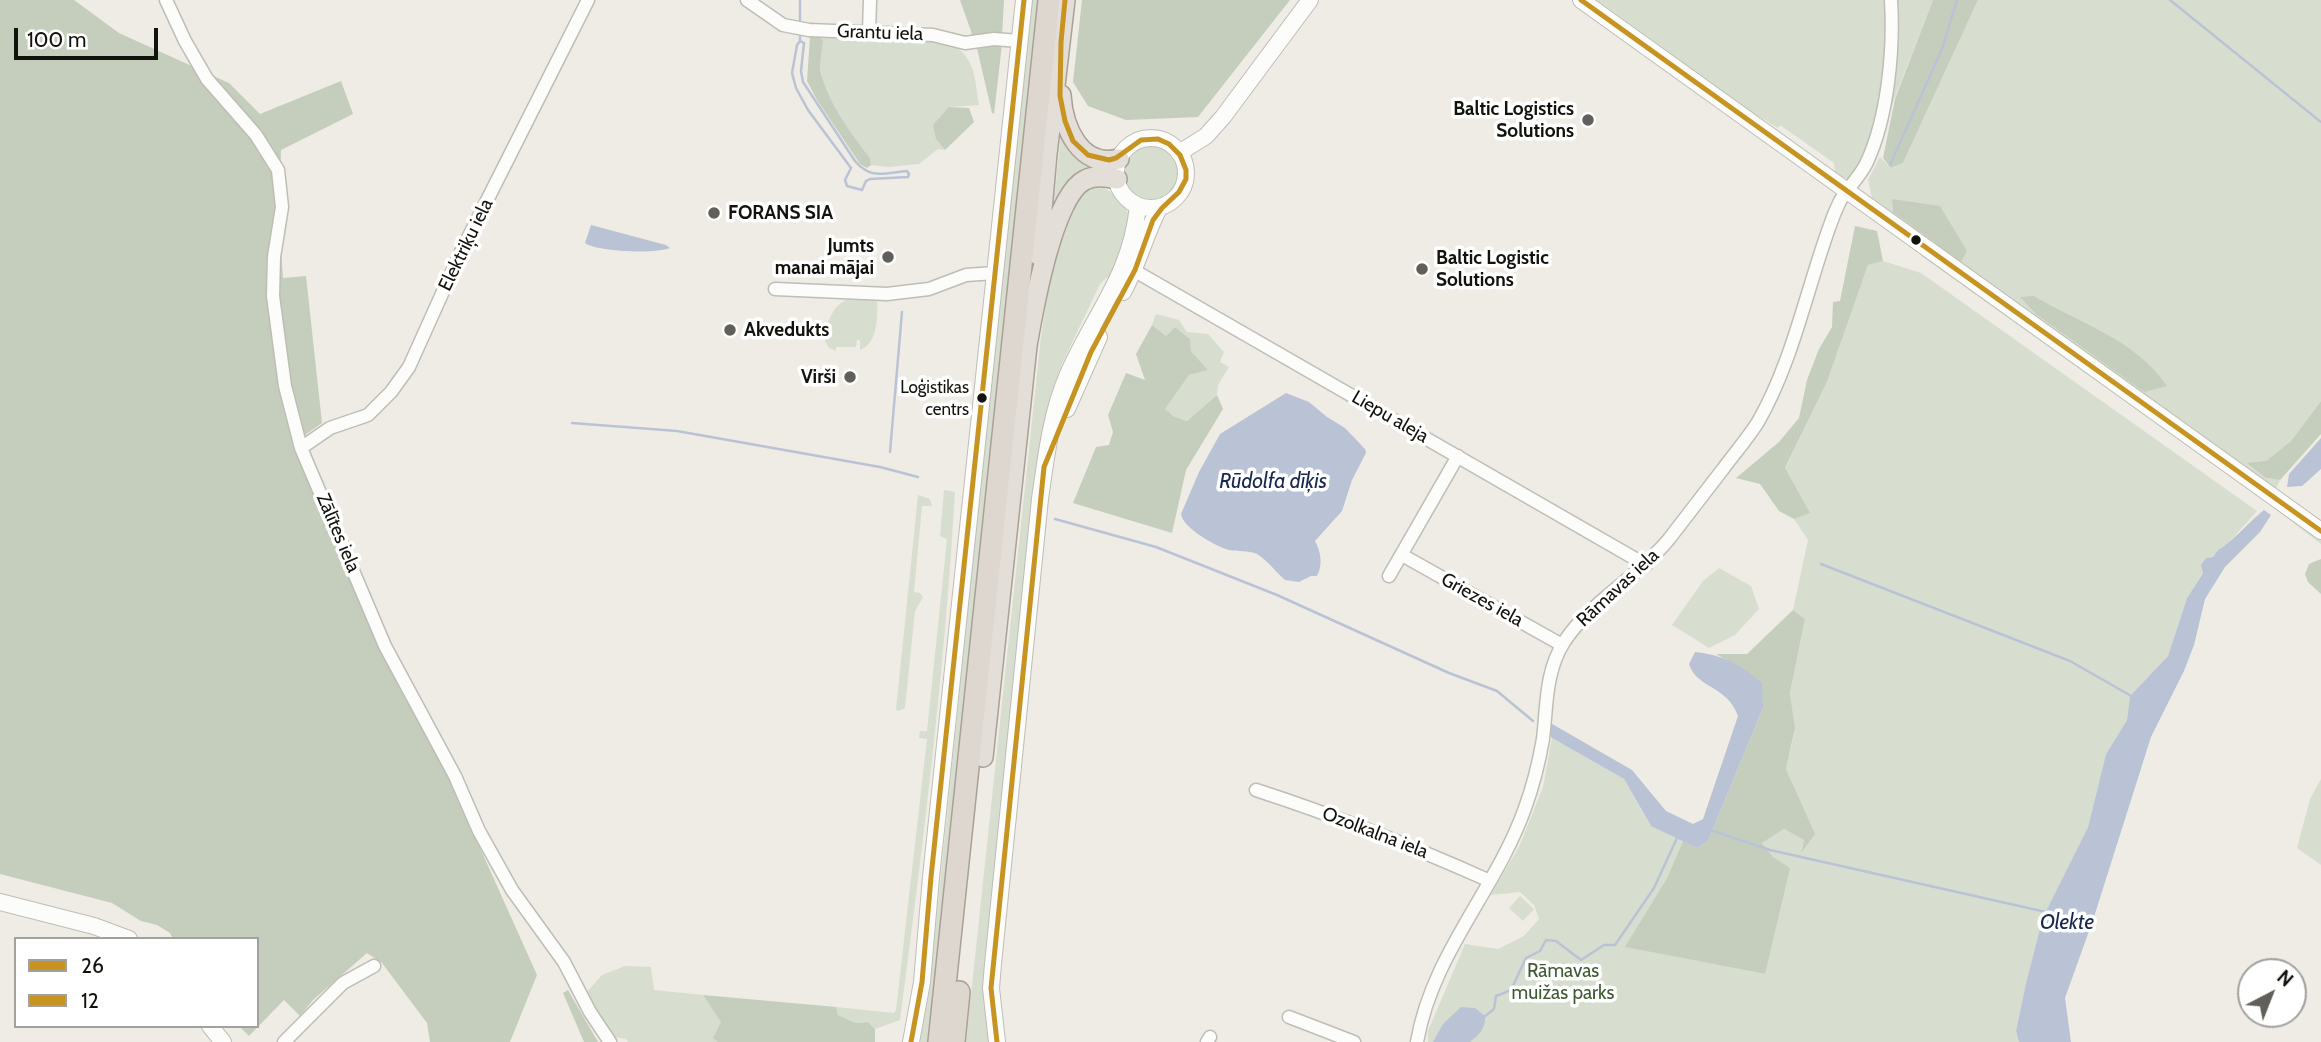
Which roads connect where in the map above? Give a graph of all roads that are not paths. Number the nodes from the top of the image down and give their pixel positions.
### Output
1 (166, 0) edge
2 (588, 0) edge
3 (747, 0) edge
4 (870, 0) edge
5 (1024, 0) edge
6 (1049, 0) edge
7 (1065, 0) edge
8 (1310, 0) edge
9 (1581, 0) edge
10 (1891, 0) edge
11 (869, 32) junction
12 (1019, 41) junction
13 (1058, 56) junction
14 (1179, 153) junction
15 (1119, 159) junction
16 (1117, 179) junction
17 (1847, 192) junction
18 (1138, 206) junction
19 (1159, 208) junction
20 (1135, 271) junction
21 (995, 273) junction
22 (775, 289) dead end
23 (1034, 309) junction
24 (301, 448) junction
25 (1458, 456) junction
26 (1047, 457) junction
27 (2321, 531) edge
28 (1402, 555) junction
29 (1646, 565) junction
30 (1390, 576) dead end
31 (1562, 645) junction
32 (983, 757) joint
33 (1256, 790) dead end
34 (1490, 881) junction
35 (0, 902) edge
36 (124, 937) edge
37 (374, 966) dead end
38 (1289, 1017) dead end
39 (284, 1042) edge
40 (610, 1042) edge
41 (911, 1042) edge
42 (939, 1042) edge
43 (954, 1042) edge
44 (997, 1042) edge
45 (1354, 1042) edge
46 (1417, 1042) edge

1 - 24 street, Zālītes iela
2 - 24 street, Elektriķu iela
3 - 11 street, Grantu iela
4 - 11 street
5 - 12 main road
6 - 42 highway
7 - 13 highway
8 - 14 main road
9 - 17 main road
10 - 17 street, Rāmavas iela
11 - 12 street, Grantu iela
12 - 21 main road
13 - 15 highway
13 - 23 highway
14 - 15 main road
14 - 19 main road
15 - 16 main road
16 - 18 main road
16 - 23 highway
17 - 27 main road
17 - 29 street, Rāmavas iela
18 - 19 main road
18 - 26 main road
19 - 20 main road
20 - 25 street, Liepu aleja
20 - 26 main road
21 - 22 street
21 - 41 main road
23 - 32 highway
24 - 40 street, Zālītes iela
25 - 28 street
25 - 29 street, Liepu aleja
26 - 44 main road
28 - 30 street
28 - 31 street, Griezes iela
29 - 31 street, Rāmavas iela
31 - 34 street, Rāmavas iela
32 - 43 highway
33 - 34 street, Ozolkalna iela
34 - 46 street, Rāmavas iela
35 - 36 main road
37 - 39 street
38 - 45 street

